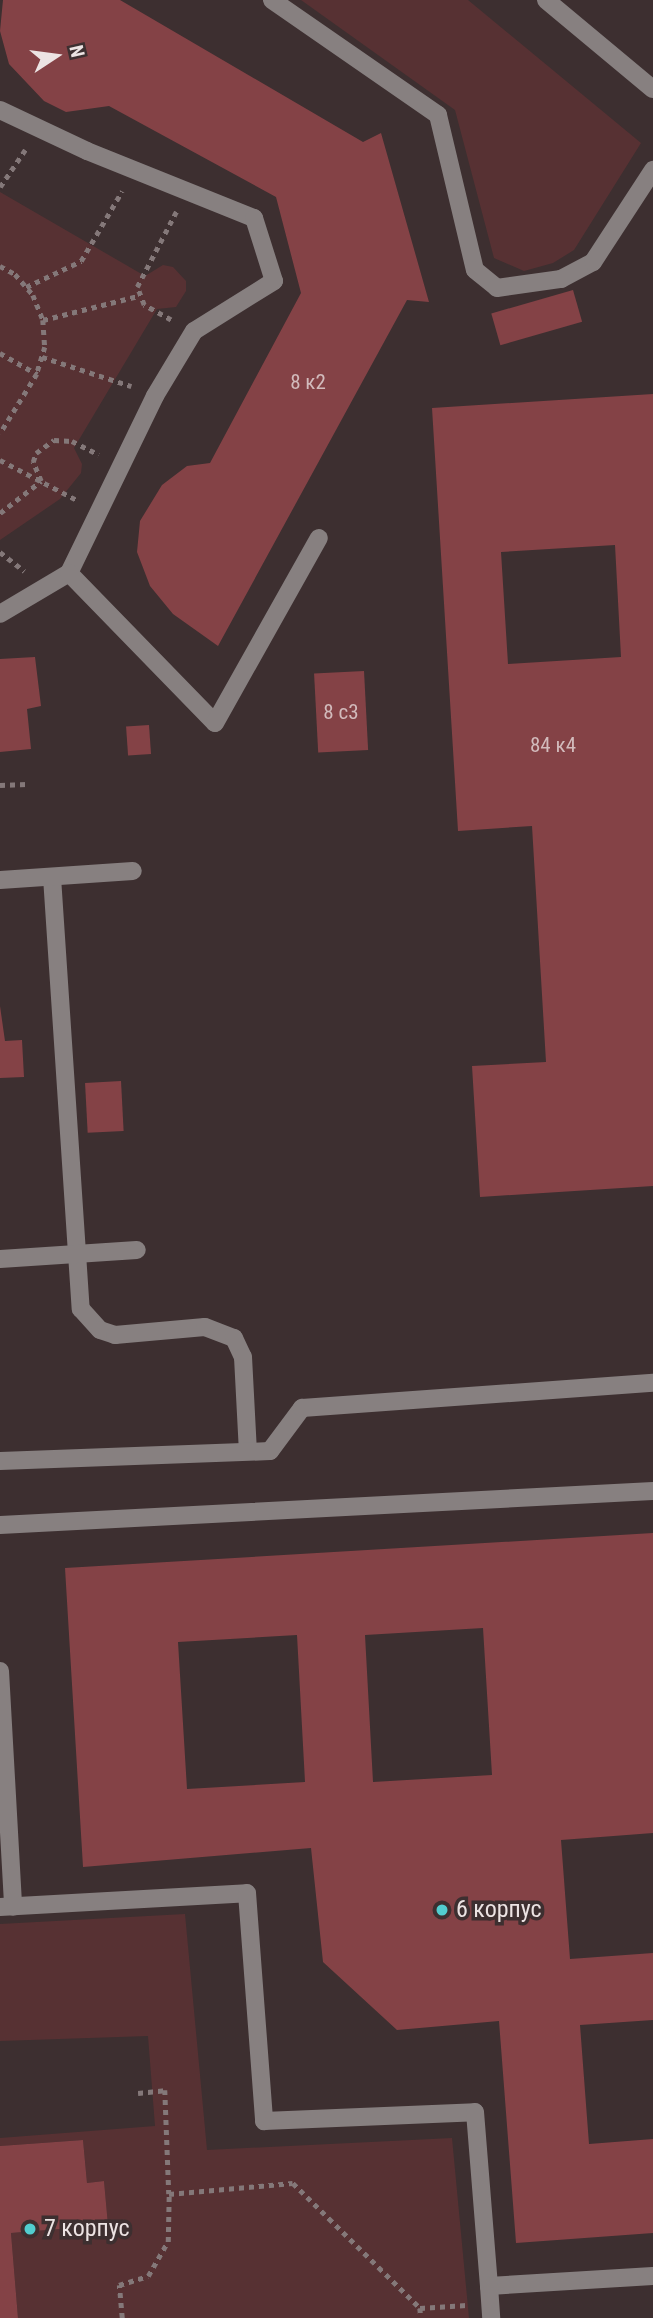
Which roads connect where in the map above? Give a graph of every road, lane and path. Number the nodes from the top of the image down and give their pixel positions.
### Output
1 (272, 0) edge
2 (546, 0) edge
3 (653, 89) edge
4 (0, 110) edge
5 (38, 130) junction
6 (135, 170) junction
7 (653, 170) edge
8 (0, 187) edge
9 (187, 191) junction
10 (0, 266) edge
11 (26, 287) junction
12 (138, 296) junction
13 (43, 320) junction
14 (194, 331) junction
15 (0, 353) edge
16 (42, 357) junction
17 (37, 374) junction
18 (155, 396) junction
19 (0, 435) edge
20 (0, 460) edge
21 (121, 466) junction
22 (41, 481) junction
23 (99, 512) junction
24 (0, 513) edge
25 (319, 538) dead end
26 (69, 573) junction
27 (0, 614) edge
28 (27, 783) dead end
29 (0, 785) edge
30 (133, 871) dead end
31 (52, 877) junction
32 (0, 880) edge
33 (137, 1250) dead end
34 (75, 1254) junction
35 (0, 1259) edge
36 (653, 1383) edge
37 (248, 1451) junction
38 (0, 1461) edge
39 (653, 1491) edge
40 (0, 1525) edge
41 (0, 1671) edge
42 (6, 1907) edge
43 (138, 2093) dead end
44 (169, 2194) junction
45 (653, 2276) edge
46 (490, 2303) edge
47 (420, 2308) junction
48 (122, 2318) edge
49 (421, 2318) edge

1 - 7 street
2 - 3 street
4 - 5 street
5 - 6 street
5 - 8 path
6 - 9 street
6 - 11 path
9 - 12 path
9 - 14 street
10 - 11 path
11 - 13 path
12 - 13 path
12 - 14 path
13 - 16 path
14 - 18 street
15 - 17 path
16 - 17 path
16 - 18 path
17 - 19 path
18 - 21 street
20 - 22 path
21 - 22 path
21 - 23 street
22 - 23 path
22 - 24 path
23 - 26 street
25 - 26 street
26 - 27 street
28 - 29 path
30 - 31 street
31 - 32 street
31 - 34 street
33 - 34 street
34 - 35 street
34 - 37 street
36 - 37 street
37 - 38 street
39 - 40 street
41 - 42 street
42 - 46 street
43 - 44 path
44 - 47 path
44 - 48 path
45 - 46 street
46 - 47 path
47 - 49 path

